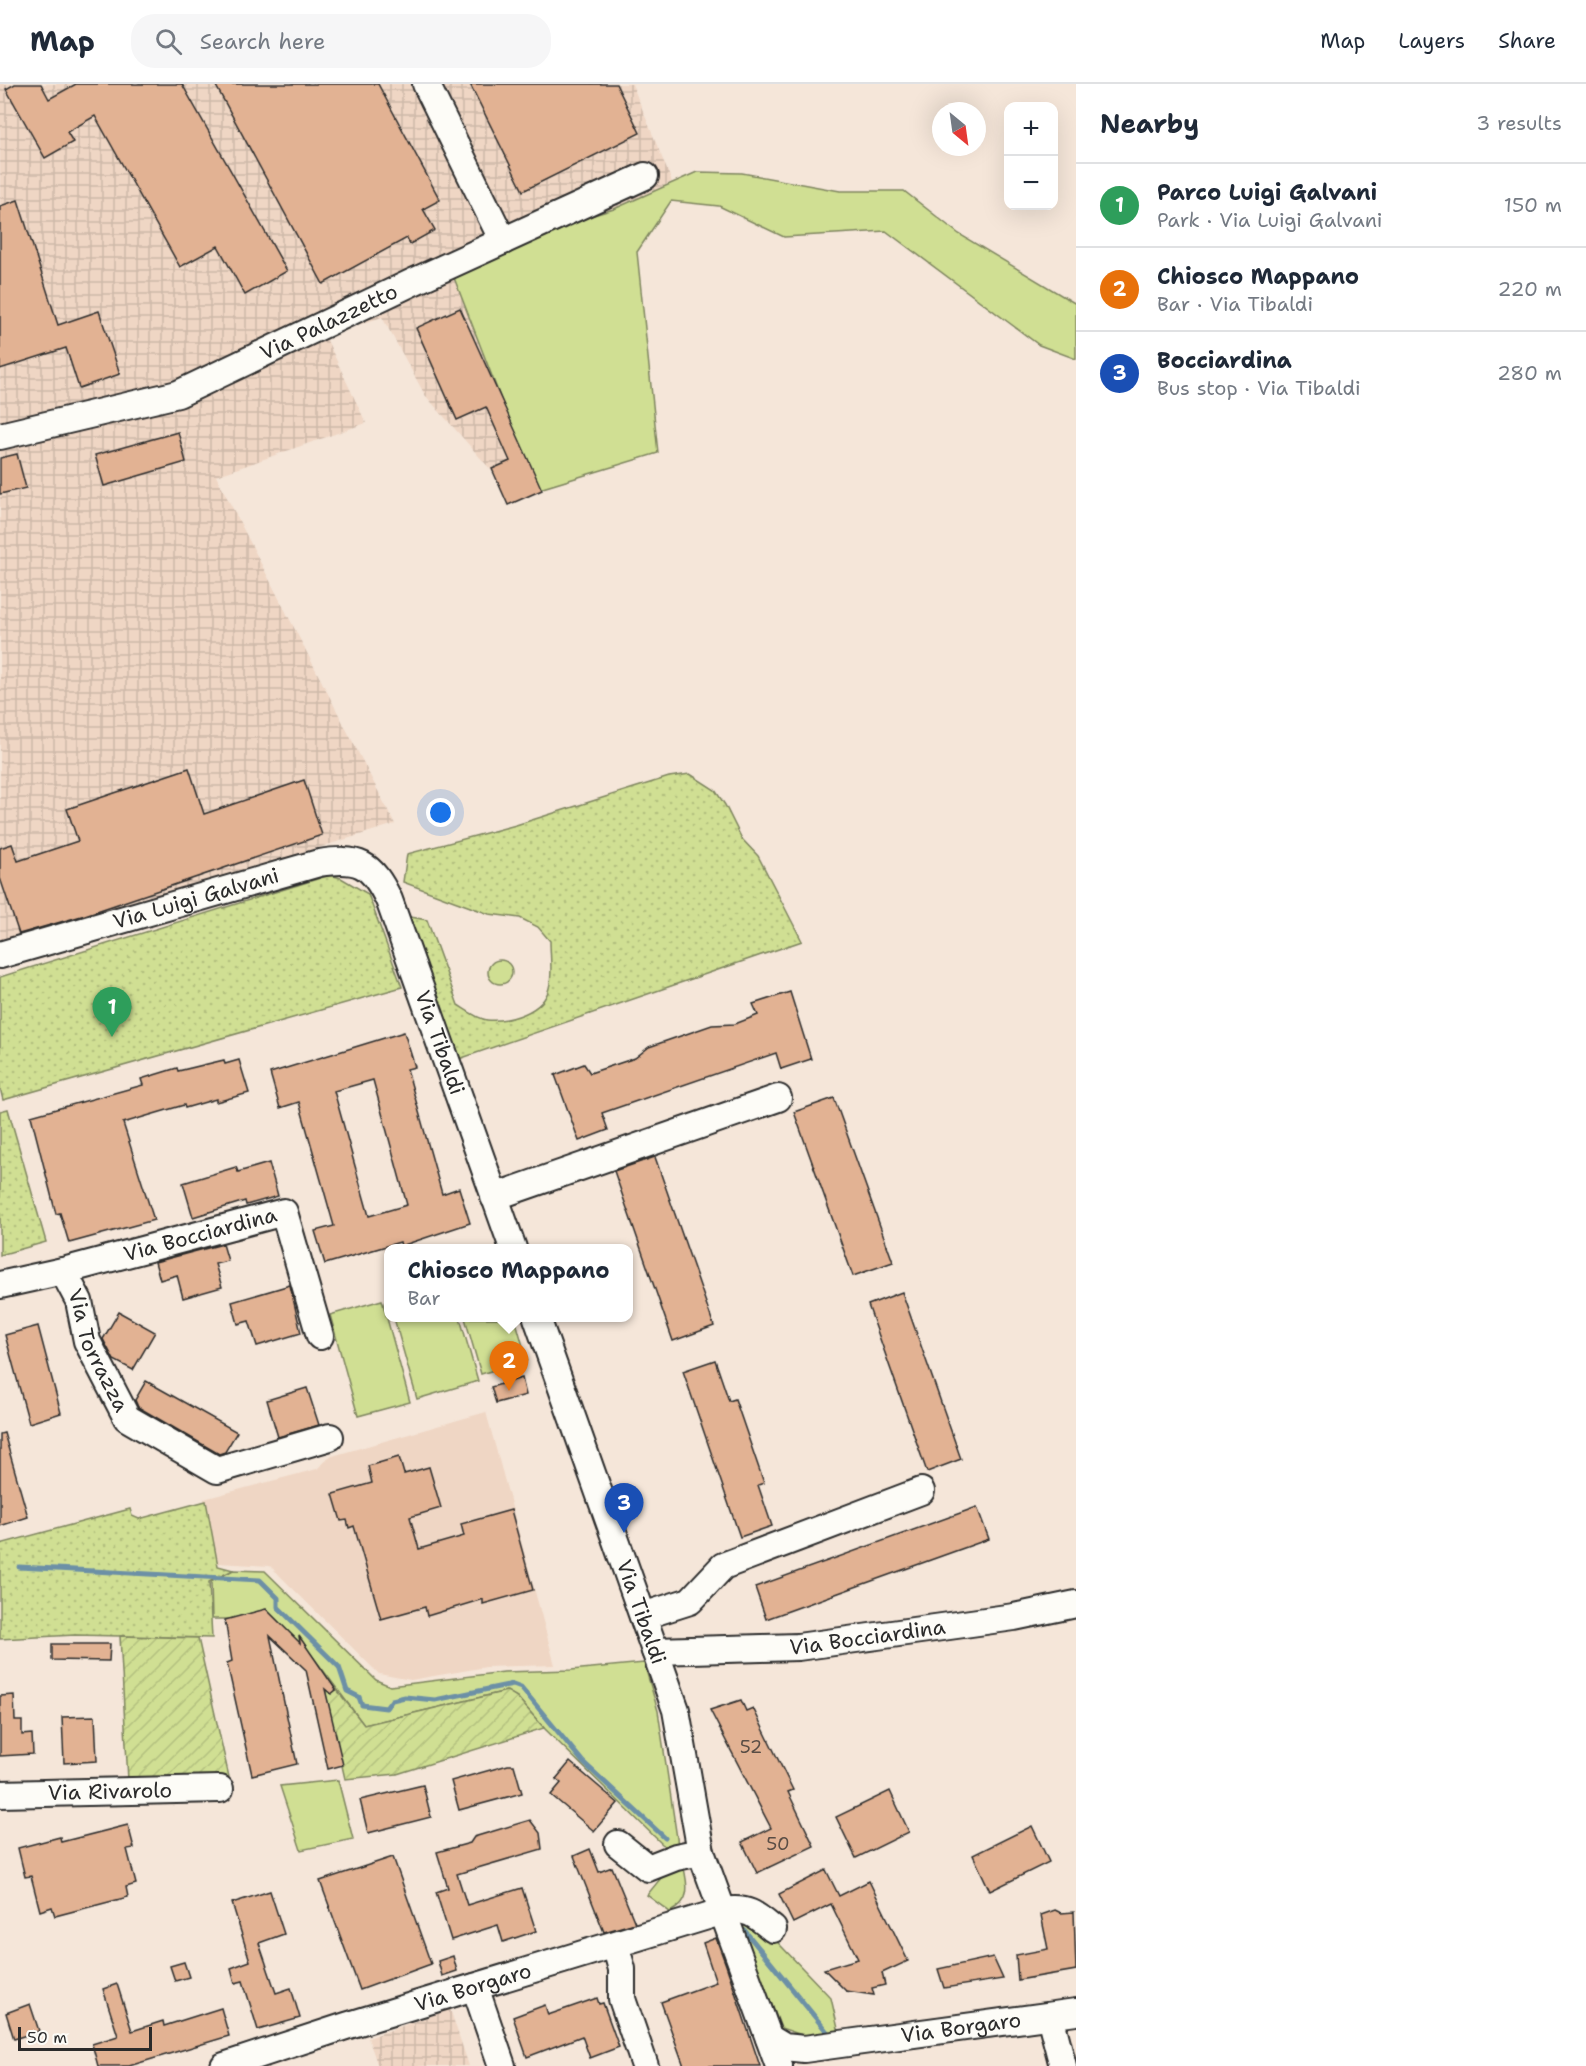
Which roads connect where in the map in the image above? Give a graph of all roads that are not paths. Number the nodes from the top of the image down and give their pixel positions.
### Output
1 (426, 84) edge
2 (645, 176) dead end
3 (503, 241) junction
4 (0, 436) edge
5 (383, 888) joint
6 (0, 954) edge
7 (778, 1098) dead end
8 (494, 1197) junction
9 (512, 1244) edge
10 (63, 1271) junction
11 (0, 1286) edge
12 (539, 1322) edge
13 (320, 1336) dead end
14 (330, 1437) dead end
15 (921, 1491) dead end
16 (1076, 1604) edge
17 (643, 1616) junction
18 (656, 1651) junction
19 (220, 1789) dead end
20 (0, 1794) edge
21 (618, 1844) dead end
22 (701, 1852) junction
23 (724, 1911) junction
24 (773, 1929) dead end
25 (615, 1945) junction
26 (475, 1987) junction
27 (1076, 2012) edge
28 (1050, 2016) junction
29 (769, 2038) junction
30 (224, 2066) edge
31 (502, 2066) edge
32 (645, 2066) edge
33 (778, 2066) edge
34 (1063, 2066) edge

1 - 3 street
2 - 3 street, Via Palazzetto
3 - 4 street, Via Palazzetto
5 - 6 street, Via Luigi Galvani
5 - 8 street, Via Tibaldi
7 - 8 street
8 - 9 street, Via Tibaldi
10 - 11 street, Via Torrazza
10 - 13 street, Via Bocciardina
10 - 14 street, Via Torrazza
12 - 17 street, Via Tibaldi
15 - 17 street
16 - 18 street, Via Bocciardina
17 - 18 street, Via Tibaldi
18 - 22 street, Via Tibaldi
19 - 20 street, Via Rivarolo
21 - 22 street
22 - 23 street, Via Tibaldi
23 - 24 street, Via Borgaro
23 - 25 street, Via Borgaro
23 - 29 street
25 - 26 street, Via Borgaro
25 - 32 street
26 - 30 street, Via Borgaro
26 - 31 street
27 - 28 street, Via Borgaro
28 - 29 street, Via Borgaro
28 - 34 street
29 - 33 street

